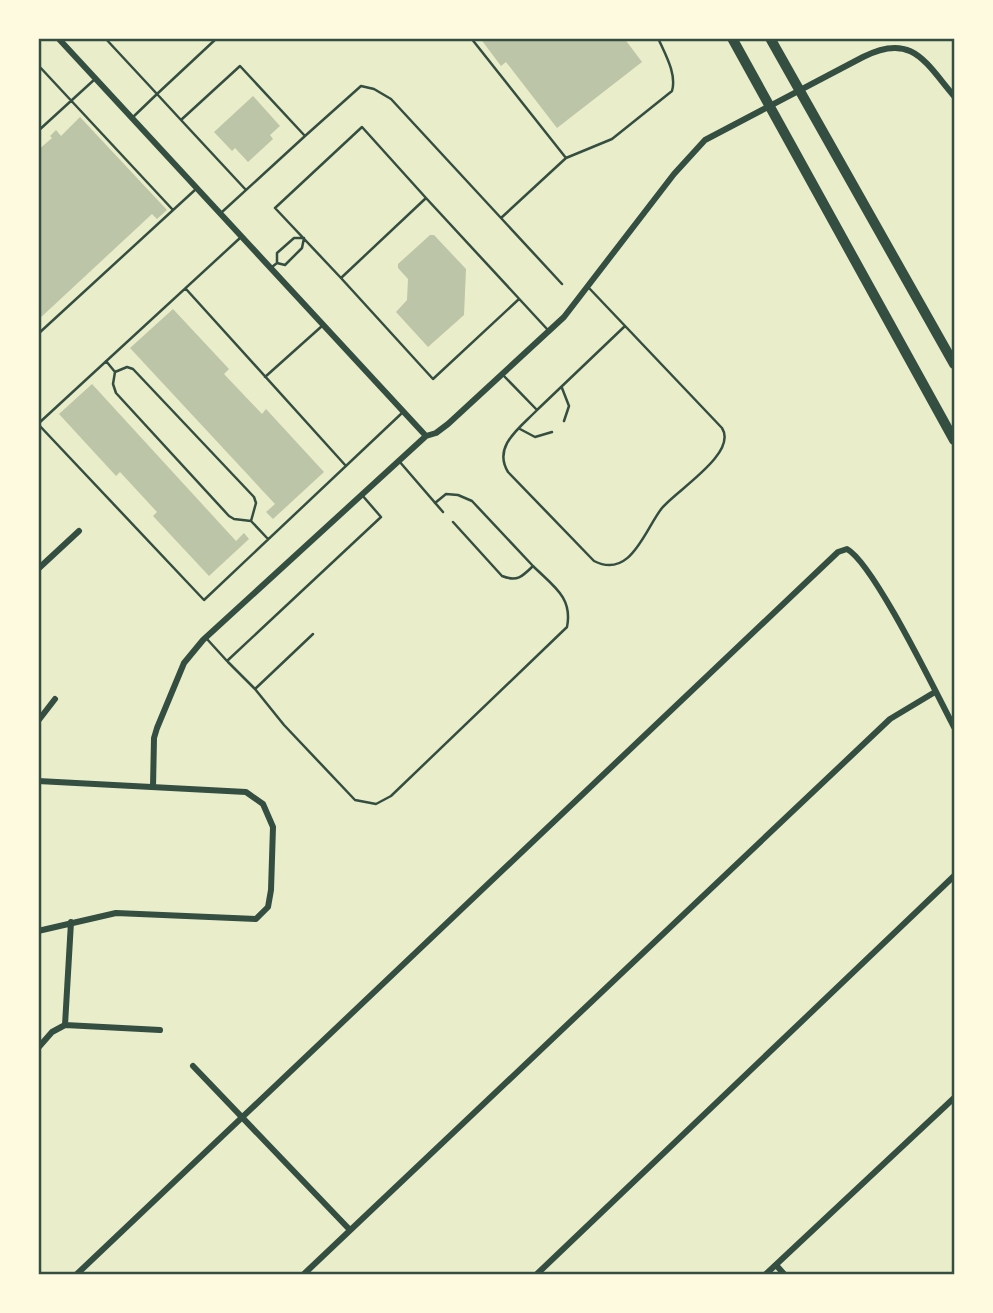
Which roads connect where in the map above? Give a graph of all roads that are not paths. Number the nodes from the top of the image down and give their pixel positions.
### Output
1 (58, 38) edge
2 (105, 38) edge
3 (217, 38) edge
4 (471, 38) edge
5 (658, 38) edge
6 (732, 38) edge
7 (771, 38) edge
8 (38, 65) edge
9 (95, 79) junction
10 (157, 94) junction
11 (954, 96) edge
12 (72, 100) junction
13 (131, 118) junction
14 (181, 120) junction
15 (38, 131) edge
16 (304, 136) junction
17 (566, 158) junction
18 (197, 188) junction
19 (246, 190) junction
20 (426, 198) junction
21 (173, 210) junction
22 (220, 214) junction
23 (501, 218) junction
24 (240, 238) junction
25 (304, 238) junction
26 (277, 263) junction
27 (270, 270) junction
28 (341, 278) junction
29 (562, 284) dead end
30 (185, 288) junction
31 (589, 288) junction
32 (520, 299) junction
33 (322, 326) junction
34 (625, 326) junction
35 (549, 331) junction
36 (38, 334) edge
37 (106, 361) junction
38 (954, 364) edge
39 (115, 372) junction
40 (503, 374) junction
41 (265, 377) junction
42 (561, 387) junction
43 (537, 410) junction
44 (403, 412) junction
45 (564, 421) dead end
46 (38, 423) edge
47 (520, 429) junction
48 (552, 432) dead end
49 (426, 436) junction
50 (954, 440) edge
51 (399, 461) junction
52 (346, 466) junction
53 (362, 495) junction
54 (435, 503) junction
55 (443, 512) dead end
56 (251, 521) junction
57 (453, 522) dead end
58 (79, 531) dead end
59 (268, 539) junction
60 (533, 566) junction
61 (38, 569) edge
62 (313, 634) dead end
63 (205, 637) junction
64 (228, 661) junction
65 (255, 689) junction
66 (936, 692) junction
67 (55, 699) dead end
68 (38, 721) edge
69 (954, 727) edge
70 (38, 781) edge
71 (153, 787) junction
72 (954, 876) edge
73 (71, 922) junction
74 (38, 931) edge
75 (65, 1026) junction
76 (160, 1030) dead end
77 (38, 1048) edge
78 (193, 1066) dead end
79 (954, 1098) edge
80 (243, 1118) junction
81 (350, 1230) junction
82 (776, 1265) junction
83 (77, 1275) edge
84 (304, 1275) edge
85 (537, 1275) edge
86 (766, 1275) edge
87 (785, 1275) edge

1 - 9 street
2 - 10 lane
3 - 10 lane
4 - 17 lane
5 - 17 lane
6 - 50 highway
7 - 38 highway
8 - 12 lane
9 - 12 lane
9 - 13 street
10 - 13 lane
10 - 14 lane
11 - 31 street
12 - 15 lane
12 - 21 lane
13 - 18 street
14 - 16 lane
14 - 19 lane
16 - 19 lane
16 - 23 lane
17 - 23 lane
18 - 21 lane
18 - 22 street
19 - 22 lane
20 - 25 lane
20 - 28 lane
20 - 32 lane
21 - 36 lane
22 - 24 street
23 - 29 lane
24 - 27 street
24 - 30 lane
25 - 26 lane
25 - 26 lane
25 - 28 lane
26 - 27 lane
27 - 33 street
28 - 32 lane
30 - 37 lane
30 - 41 lane
31 - 34 lane
31 - 35 street
32 - 35 lane
33 - 41 lane
33 - 44 street
34 - 42 lane
34 - 47 lane
35 - 40 street
37 - 39 lane
37 - 46 lane
39 - 56 lane
39 - 56 lane
40 - 43 lane
40 - 49 street
41 - 52 lane
42 - 43 lane
42 - 45 lane
43 - 47 lane
44 - 49 street
44 - 52 lane
46 - 59 lane
47 - 48 lane
49 - 51 street
51 - 53 street
51 - 54 lane
52 - 59 lane
53 - 63 street
53 - 64 lane
54 - 55 lane
54 - 60 lane
56 - 59 lane
57 - 60 lane
58 - 61 street
60 - 65 lane
62 - 65 lane
63 - 64 lane
63 - 71 street
64 - 65 lane
66 - 69 street
66 - 80 street
66 - 81 street
67 - 68 street
70 - 71 street
71 - 73 street
72 - 85 street
73 - 74 street
73 - 75 street
75 - 76 street
75 - 77 street
78 - 80 street
79 - 82 street
80 - 81 street
80 - 83 street
81 - 84 street
82 - 86 street
82 - 87 street

